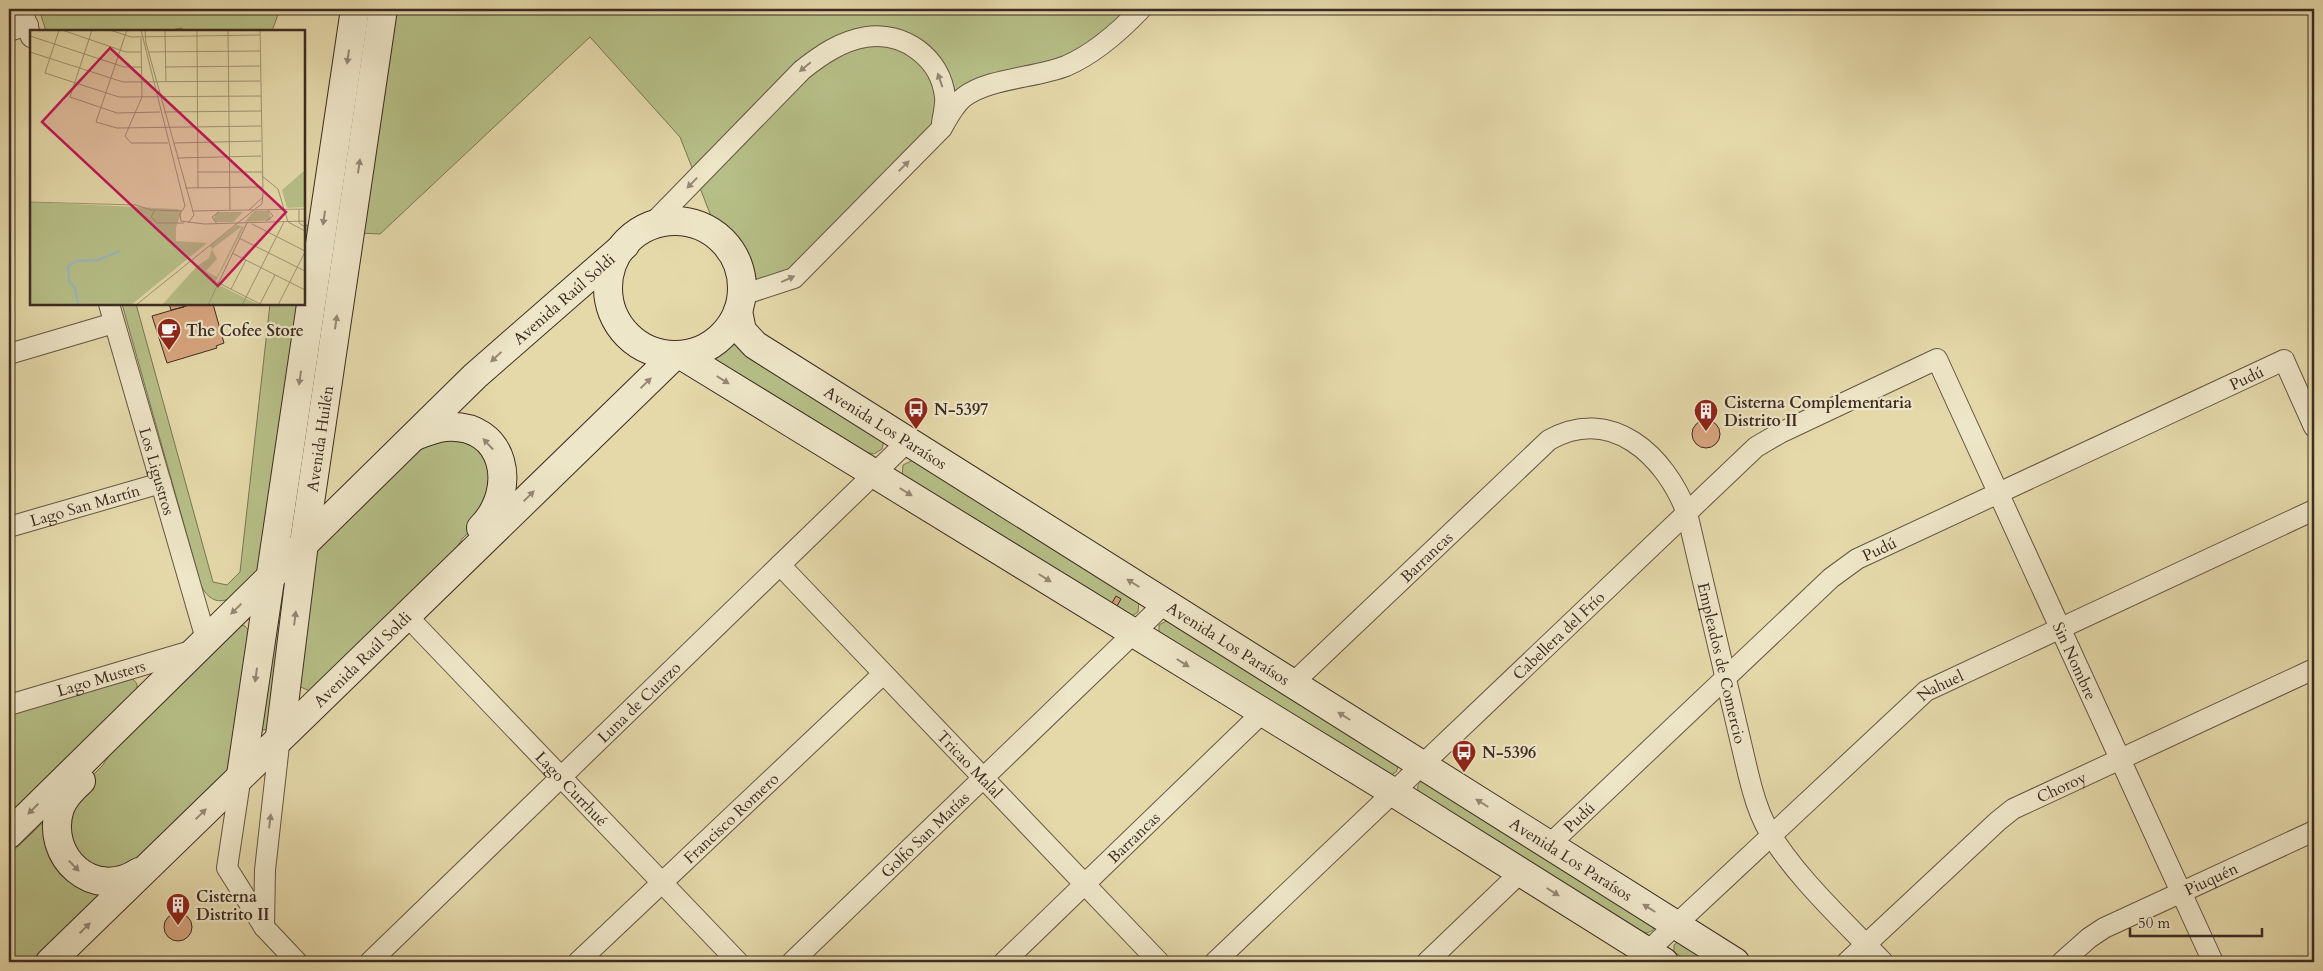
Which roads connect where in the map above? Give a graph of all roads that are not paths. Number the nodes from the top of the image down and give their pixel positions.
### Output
1 (355, 9) edge
2 (383, 9) edge
3 (1141, 9) edge
4 (27, 24) edge
5 (9, 31) edge
6 (942, 128) junction
7 (651, 225) junction
8 (624, 244) junction
9 (740, 303) junction
10 (109, 305) edge
11 (114, 323) junction
12 (9, 354) edge
13 (678, 355) junction
14 (1937, 359) joint
15 (2314, 427) edge
16 (413, 437) junction
17 (908, 441) junction
18 (1538, 449) joint
19 (875, 473) junction
20 (314, 474) junction
21 (161, 482) junction
22 (361, 487) junction
23 (1998, 492) junction
24 (2314, 510) edge
25 (1687, 513) junction
26 (9, 527) edge
27 (304, 543) junction
28 (780, 565) junction
29 (271, 575) junction
30 (447, 576) junction
31 (1165, 603) junction
32 (406, 615) junction
33 (2060, 628) junction
34 (1134, 632) junction
35 (200, 645) junction
36 (2314, 669) edge
37 (883, 674) junction
38 (1726, 678) junction
39 (1292, 684) junction
40 (9, 705) edge
41 (1263, 712) junction
42 (110, 734) junction
43 (280, 736) junction
44 (2120, 758) junction
45 (1421, 765) junction
46 (241, 775) junction
47 (561, 777) junction
48 (983, 778) junction
49 (1393, 792) junction
50 (2314, 831) edge
51 (9, 834) edge
52 (1772, 836) junction
53 (1548, 845) junction
54 (151, 864) junction
55 (1521, 872) junction
56 (662, 883) junction
57 (1084, 885) junction
58 (2181, 893) junction
59 (1675, 925) junction
60 (264, 927) junction
61 (1866, 944) junction
62 (1649, 959) edge
63 (50, 962) edge
64 (297, 962) edge
65 (370, 962) edge
66 (578, 962) edge
67 (738, 962) edge
68 (792, 962) edge
69 (1004, 962) edge
70 (1159, 962) edge
71 (1215, 962) edge
72 (1427, 962) edge
73 (1735, 962) edge
74 (1847, 962) edge
75 (1883, 962) edge
76 (2062, 962) edge
77 (2213, 962) edge

1 -> 29 main road, Avenida Huilén
20 -> 2 main road, Avenida Huilén
3 - 6 street
4 - 5 street
6 -> 7 street
9 -> 6 street
7 - 8 main road, Avenida Los Paraísos
7 - 9 main road, Avenida Los Paraísos
8 - 13 main road, Avenida Los Paraísos
8 -> 16 main road, Avenida Raúl Soldi
9 - 13 main road, Avenida Los Paraísos
9 - 17 main road, Avenida Los Paraísos
10 - 11 street, Los Ligustros
11 - 12 street
11 - 21 street, Los Ligustros
13 -> 19 main road, Avenida Los Paraísos
30 -> 13 main road, Avenida Raúl Soldi
14 - 23 street, Sin Nombre
14 - 25 street, Cabellera del Frío
15 - 23 street, Pudú
16 - 22 main road, Avenida Raúl Soldi
30 -> 16 main road
17 - 19 street, Luna de Cuarzo
31 -> 17 main road, Avenida Los Paraísos
18 - 25 street, Empleados de Comercio
18 - 39 street, Barrancas
19 - 28 street, Luna de Cuarzo
19 -> 34 main road, Avenida Los Paraísos
20 - 22 main road
20 - 27 main road, Avenida Huilén
21 - 26 street, Lago San Martín
21 - 35 street, Los Ligustros
22 - 27 main road, Avenida Raúl Soldi
23 - 33 street, Sin Nombre
23 - 38 street, Pudú
24 - 33 street, Nahuel
25 - 38 street, Empleados de Comercio
25 - 45 street, Cabellera del Frío
27 - 29 main road, Avenida Raúl Soldi
43 -> 27 main road, Avenida Huilén
28 - 37 street, Tricao Malal
28 - 47 street, Luna de Cuarzo
29 -> 35 main road, Avenida Raúl Soldi
29 -> 46 main road, Avenida Huilén
30 - 32 main road, Avenida Raúl Soldi
31 - 34 street, Golfo San Matías
31 - 39 main road, Avenida Los Paraísos
32 - 43 main road, Avenida Raúl Soldi
32 - 47 street, Lago Currhué
33 - 44 street, Sin Nombre
33 - 52 street, Nahuel
34 -> 41 main road, Avenida Los Paraísos
34 - 48 street, Golfo San Matías
35 - 40 street, Lago Musters
35 - 42 main road, Avenida Raúl Soldi
36 - 44 street, Choroy
37 - 48 street, Tricao Malal
37 - 56 street, Francisco Romero
38 - 52 street, Empleados de Comercio
38 - 53 street, Pudú
45 -> 39 main road, Avenida Los Paraísos
41 - 49 main road, Avenida Los Paraísos
41 - 57 street, Barrancas
42 -> 51 main road, Avenida Raúl Soldi
42 -> 54 main road
43 - 46 main road, Avenida Raúl Soldi
60 -> 43 street, Avenida Huilén
44 - 58 street, Sin Nombre
44 - 61 street, Choroy
45 - 49 street, Cabellera del Frío
53 -> 45 main road, Avenida Los Paraísos
54 -> 46 main road, Avenida Raúl Soldi
46 - 60 street, Avenida Huilén
47 - 56 street, Lago Currhué
47 - 65 street, Luna de Cuarzo
48 - 57 street, Tricao Malal
48 - 68 street, Golfo San Matías
49 - 55 main road, Avenida Los Paraísos
49 - 71 street, Cabellera del Frío
50 - 58 street, Piuquén
52 - 59 street, Nahuel
52 - 61 street, Empleados de Comercio
59 -> 53 main road, Avenida Los Paraísos
63 -> 54 main road, Avenida Raúl Soldi
55 -> 62 main road, Avenida Los Paraísos
55 - 72 street
56 - 66 street, Francisco Romero
56 - 67 street, Lago Currhué
57 - 69 street, Barrancas
57 - 70 street, Tricao Malal
58 - 76 street, Piuquén
58 - 77 street, Sin Nombre
59 - 62 street, Nahuel
59 - 73 main road, Avenida Los Paraísos
60 - 64 street
61 - 74 street, Choroy
61 - 75 street, Empleados de Comercio

